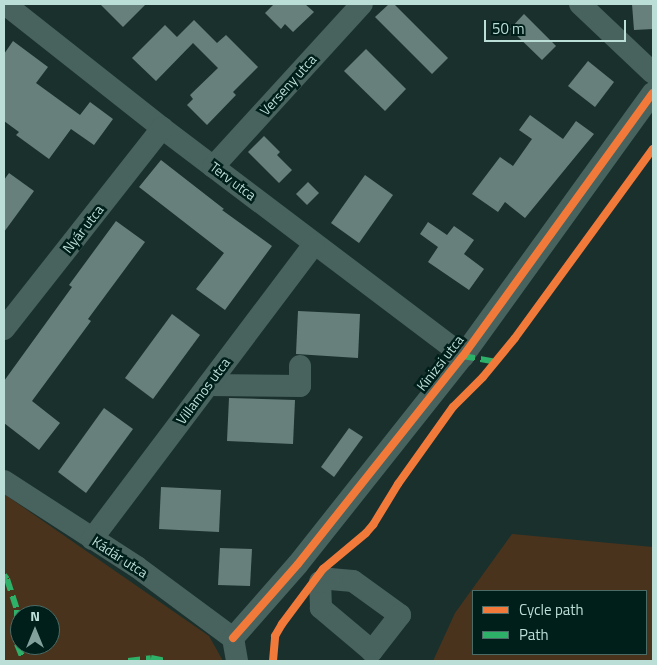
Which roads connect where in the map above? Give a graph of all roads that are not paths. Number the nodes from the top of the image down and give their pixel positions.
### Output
1 (4, 4) edge
2 (362, 4) edge
3 (580, 4) edge
4 (653, 72) edge
5 (653, 93) edge
6 (162, 128) junction
7 (213, 167) junction
8 (314, 244) junction
9 (4, 329) edge
10 (463, 356) junction
11 (300, 366) dead end
12 (208, 385) junction
13 (4, 481) edge
14 (92, 539) junction
15 (298, 564) junction
16 (320, 582) dead end
17 (233, 638) junction
18 (237, 661) edge

1 - 6 street, Terv utca
2 - 7 street, Verseny utca
3 - 4 street
5 - 10 street, Kinizsi utca
6 - 7 street, Terv utca
6 - 9 street, Nyár utca
7 - 8 street, Terv utca
8 - 10 street, Terv utca
8 - 12 street, Villamos utca
10 - 15 street, Kinizsi utca
11 - 12 street
12 - 14 street, Villamos utca
13 - 14 street, Kádár utca
14 - 17 street, Kádár utca
15 - 16 street
15 - 17 street, Kinizsi utca
17 - 18 street

